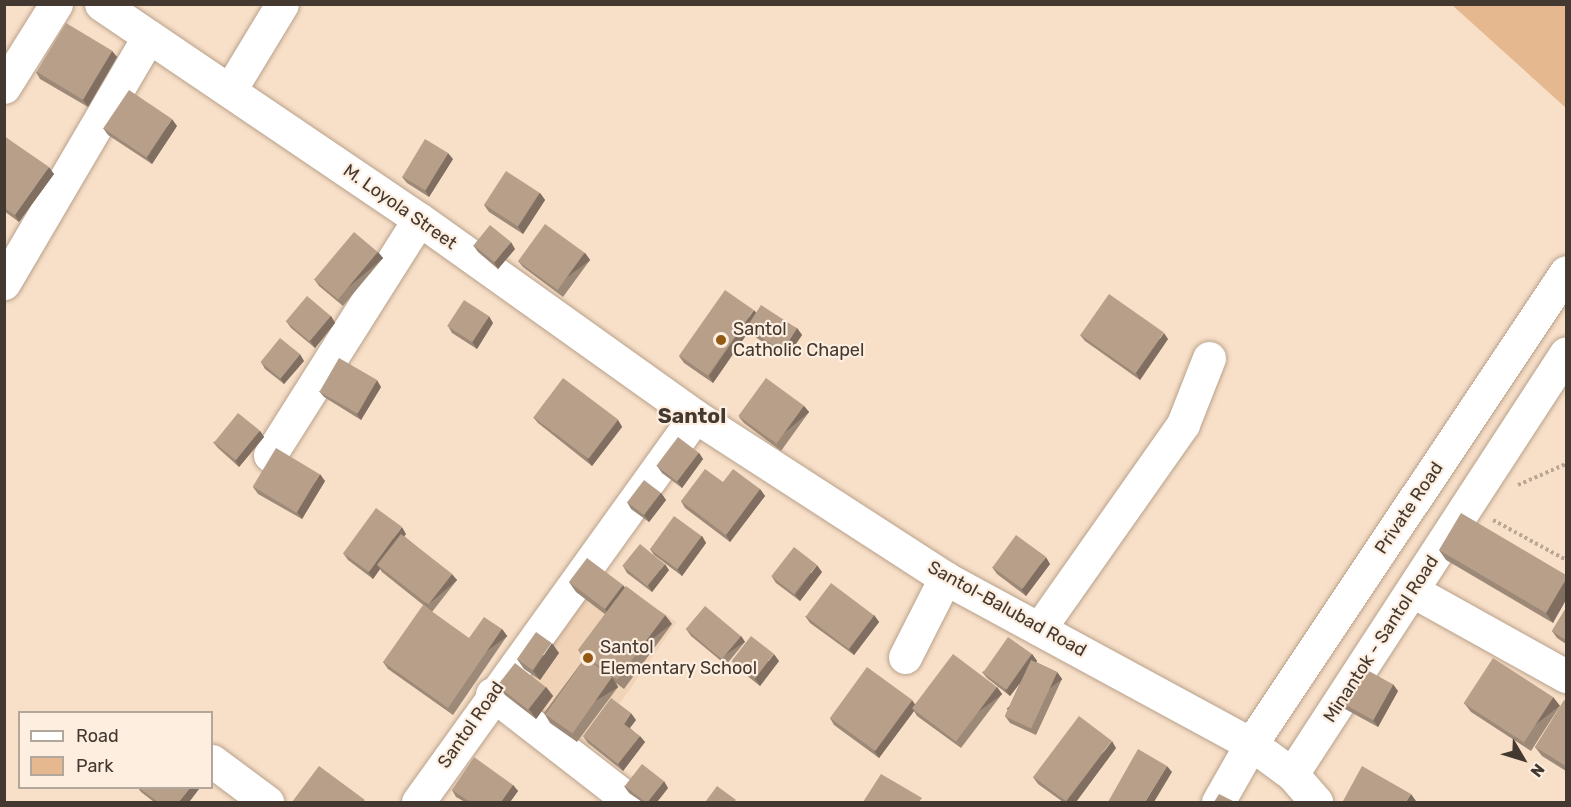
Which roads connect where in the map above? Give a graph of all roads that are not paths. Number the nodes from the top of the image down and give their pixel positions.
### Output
1 (56, 4) edge
2 (101, 4) edge
3 (282, 4) edge
4 (149, 36) junction
5 (4, 87) edge
6 (230, 90) junction
7 (419, 219) junction
8 (1566, 272) edge
9 (4, 283) edge
10 (1566, 353) edge
11 (1209, 358) dead end
12 (695, 416) junction
13 (270, 455) edge
14 (945, 578) junction
15 (1413, 591) junction
16 (1040, 629) junction
17 (905, 657) dead end
18 (1566, 676) edge
19 (492, 694) junction
20 (1251, 744) junction
21 (213, 762) edge
22 (1292, 774) junction
23 (267, 802) edge
24 (418, 802) edge
25 (632, 802) edge
26 (1218, 802) edge
27 (1316, 802) edge

1 - 5 street
2 - 4 street, M. Loyola Street
3 - 6 street
4 - 6 street, M. Loyola Street
4 - 9 street
6 - 7 street, M. Loyola Street
7 - 12 street, M. Loyola Street
7 - 13 street
8 - 20 street, Private Road
10 - 15 street, Minantok - Santol Road
11 - 16 street
12 - 14 street, Santol-Balubad Road
12 - 19 street, Santol Road
14 - 16 street, Santol-Balubad Road
14 - 17 street
15 - 18 street
15 - 22 street, Minantok - Santol Road
16 - 20 street, Santol-Balubad Road
19 - 24 street, Santol Road
19 - 25 street
20 - 22 street, Santol-Balubad Road
20 - 26 street, Private Road
21 - 23 street
22 - 27 street, Santol-Balubad Road

